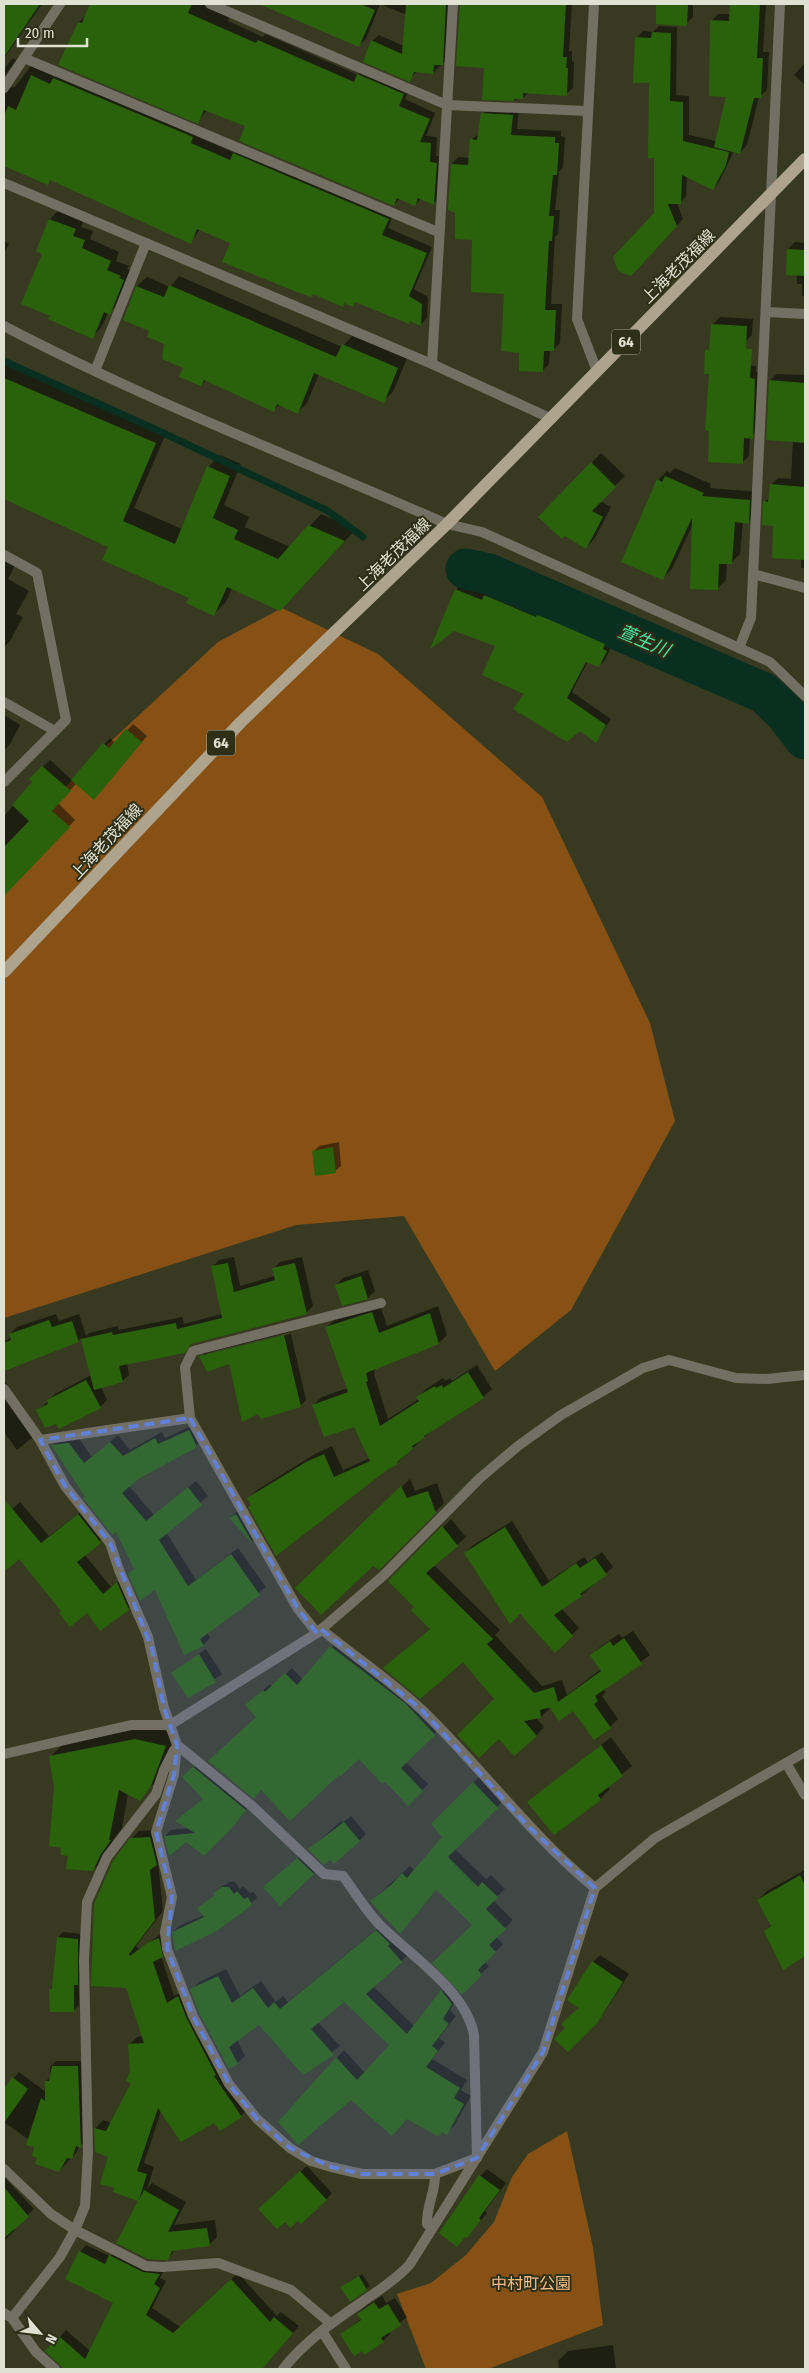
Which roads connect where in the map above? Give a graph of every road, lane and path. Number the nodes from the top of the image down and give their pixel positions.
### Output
1 (60, 4) edge
2 (210, 4) edge
3 (453, 4) edge
4 (594, 4) edge
5 (780, 4) edge
6 (24, 58) junction
7 (4, 88) edge
8 (446, 105) junction
9 (588, 112) junction
10 (805, 159) edge
11 (4, 183) edge
12 (771, 195) junction
13 (438, 232) junction
14 (146, 244) junction
15 (767, 312) junction
16 (805, 314) edge
17 (4, 326) edge
18 (432, 364) junction
19 (95, 371) junction
20 (597, 371) junction
21 (552, 419) junction
22 (447, 524) junction
23 (4, 555) edge
24 (753, 574) junction
25 (805, 588) edge
26 (739, 648) junction
27 (805, 696) edge
28 (4, 702) edge
29 (55, 731) junction
30 (4, 782) edge
31 (4, 972) edge
32 (381, 1303) dead end
33 (805, 1375) edge
34 (4, 1389) edge
35 (190, 1418) junction
36 (40, 1440) junction
37 (319, 1631) junction
38 (170, 1725) junction
39 (177, 1744) junction
40 (805, 1752) edge
41 (4, 1754) edge
42 (786, 1763) junction
43 (805, 1795) edge
44 (596, 1888) junction
45 (477, 2158) junction
46 (4, 2169) edge
47 (435, 2174) junction
48 (432, 2228) junction
49 (75, 2230) junction
50 (8, 2316) edge
51 (330, 2323) junction
52 (322, 2331) junction
53 (55, 2369) edge
54 (283, 2369) edge
55 (346, 2369) edge

1 - 6 street
2 - 8 street
3 - 8 street
4 - 9 street
5 - 12 street
6 - 7 street
6 - 13 street
8 - 9 street
8 - 13 street
9 - 20 street
10 - 12 main road, 上海老茂福線 / 64
11 - 14 street
12 - 15 street
12 - 20 main road, 上海老茂福線 / 64
13 - 18 street
14 - 18 street
14 - 19 street
15 - 16 street
15 - 24 street
17 - 19 street
18 - 21 street
19 - 22 street
20 - 21 main road, 上海老茂福線 / 64
21 - 22 main road, 上海老茂福線 / 64
22 - 26 street
22 - 31 main road, 上海老茂福線 / 64
23 - 29 street
24 - 25 street
24 - 26 street
26 - 27 street
28 - 29 street
29 - 30 street
32 - 35 street
33 - 37 street
34 - 36 street
35 - 36 street
35 - 37 street
36 - 38 street
37 - 38 street
37 - 44 street
38 - 39 street
38 - 41 street
39 - 45 street
39 - 47 street
39 - 49 street
40 - 42 street
42 - 43 street
42 - 44 street
44 - 45 street
45 - 47 street
45 - 48 street
46 - 49 street
47 - 48 street
48 - 51 street
49 - 50 street
49 - 51 street
50 - 53 street
51 - 52 street
52 - 54 street
52 - 55 street

